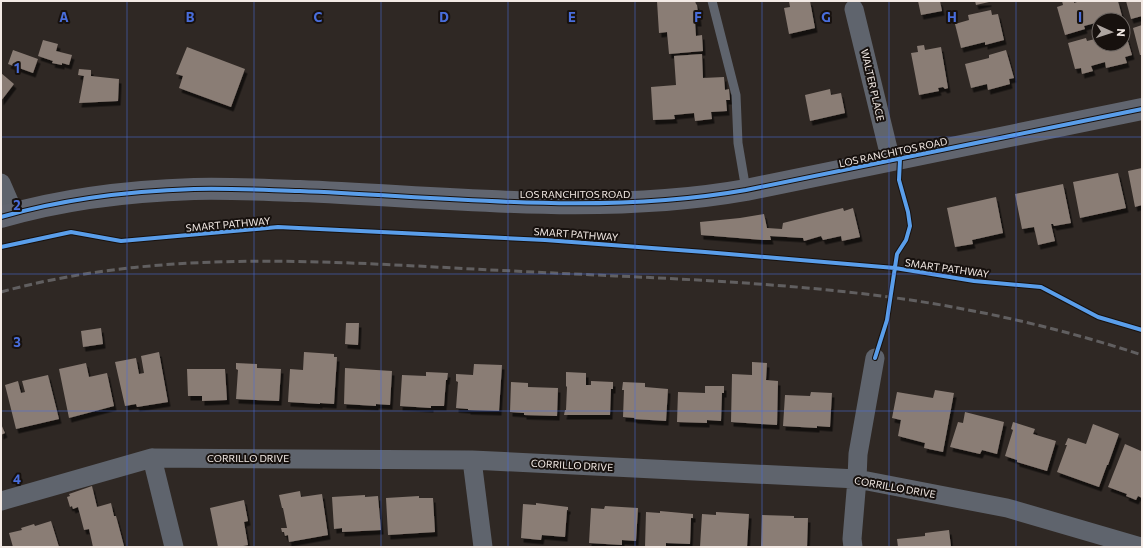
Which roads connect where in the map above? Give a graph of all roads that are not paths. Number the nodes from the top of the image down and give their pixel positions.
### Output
1 (712, 1) edge
2 (854, 9) dead end
3 (1142, 109) edge
4 (891, 161) junction
5 (1, 183) edge
6 (746, 190) junction
7 (8, 215) edge
8 (875, 358) dead end
9 (152, 458) junction
10 (472, 460) junction
11 (857, 479) junction
12 (1, 501) edge
13 (174, 547) edge
14 (483, 547) edge
15 (853, 547) edge
16 (1141, 547) edge

1 - 6 lane
2 - 4 street, WALTER PLACE
3 - 4 main road, LOS RANCHITOS ROAD
4 - 6 main road, LOS RANCHITOS ROAD
5 - 7 street
6 - 7 main road, LOS RANCHITOS ROAD
8 - 11 street
9 - 10 street, CORRILLO DRIVE
9 - 12 street, CORRILLO DRIVE
9 - 13 street
10 - 11 street, CORRILLO DRIVE
10 - 14 street
11 - 15 street
11 - 16 street, CORRILLO DRIVE

